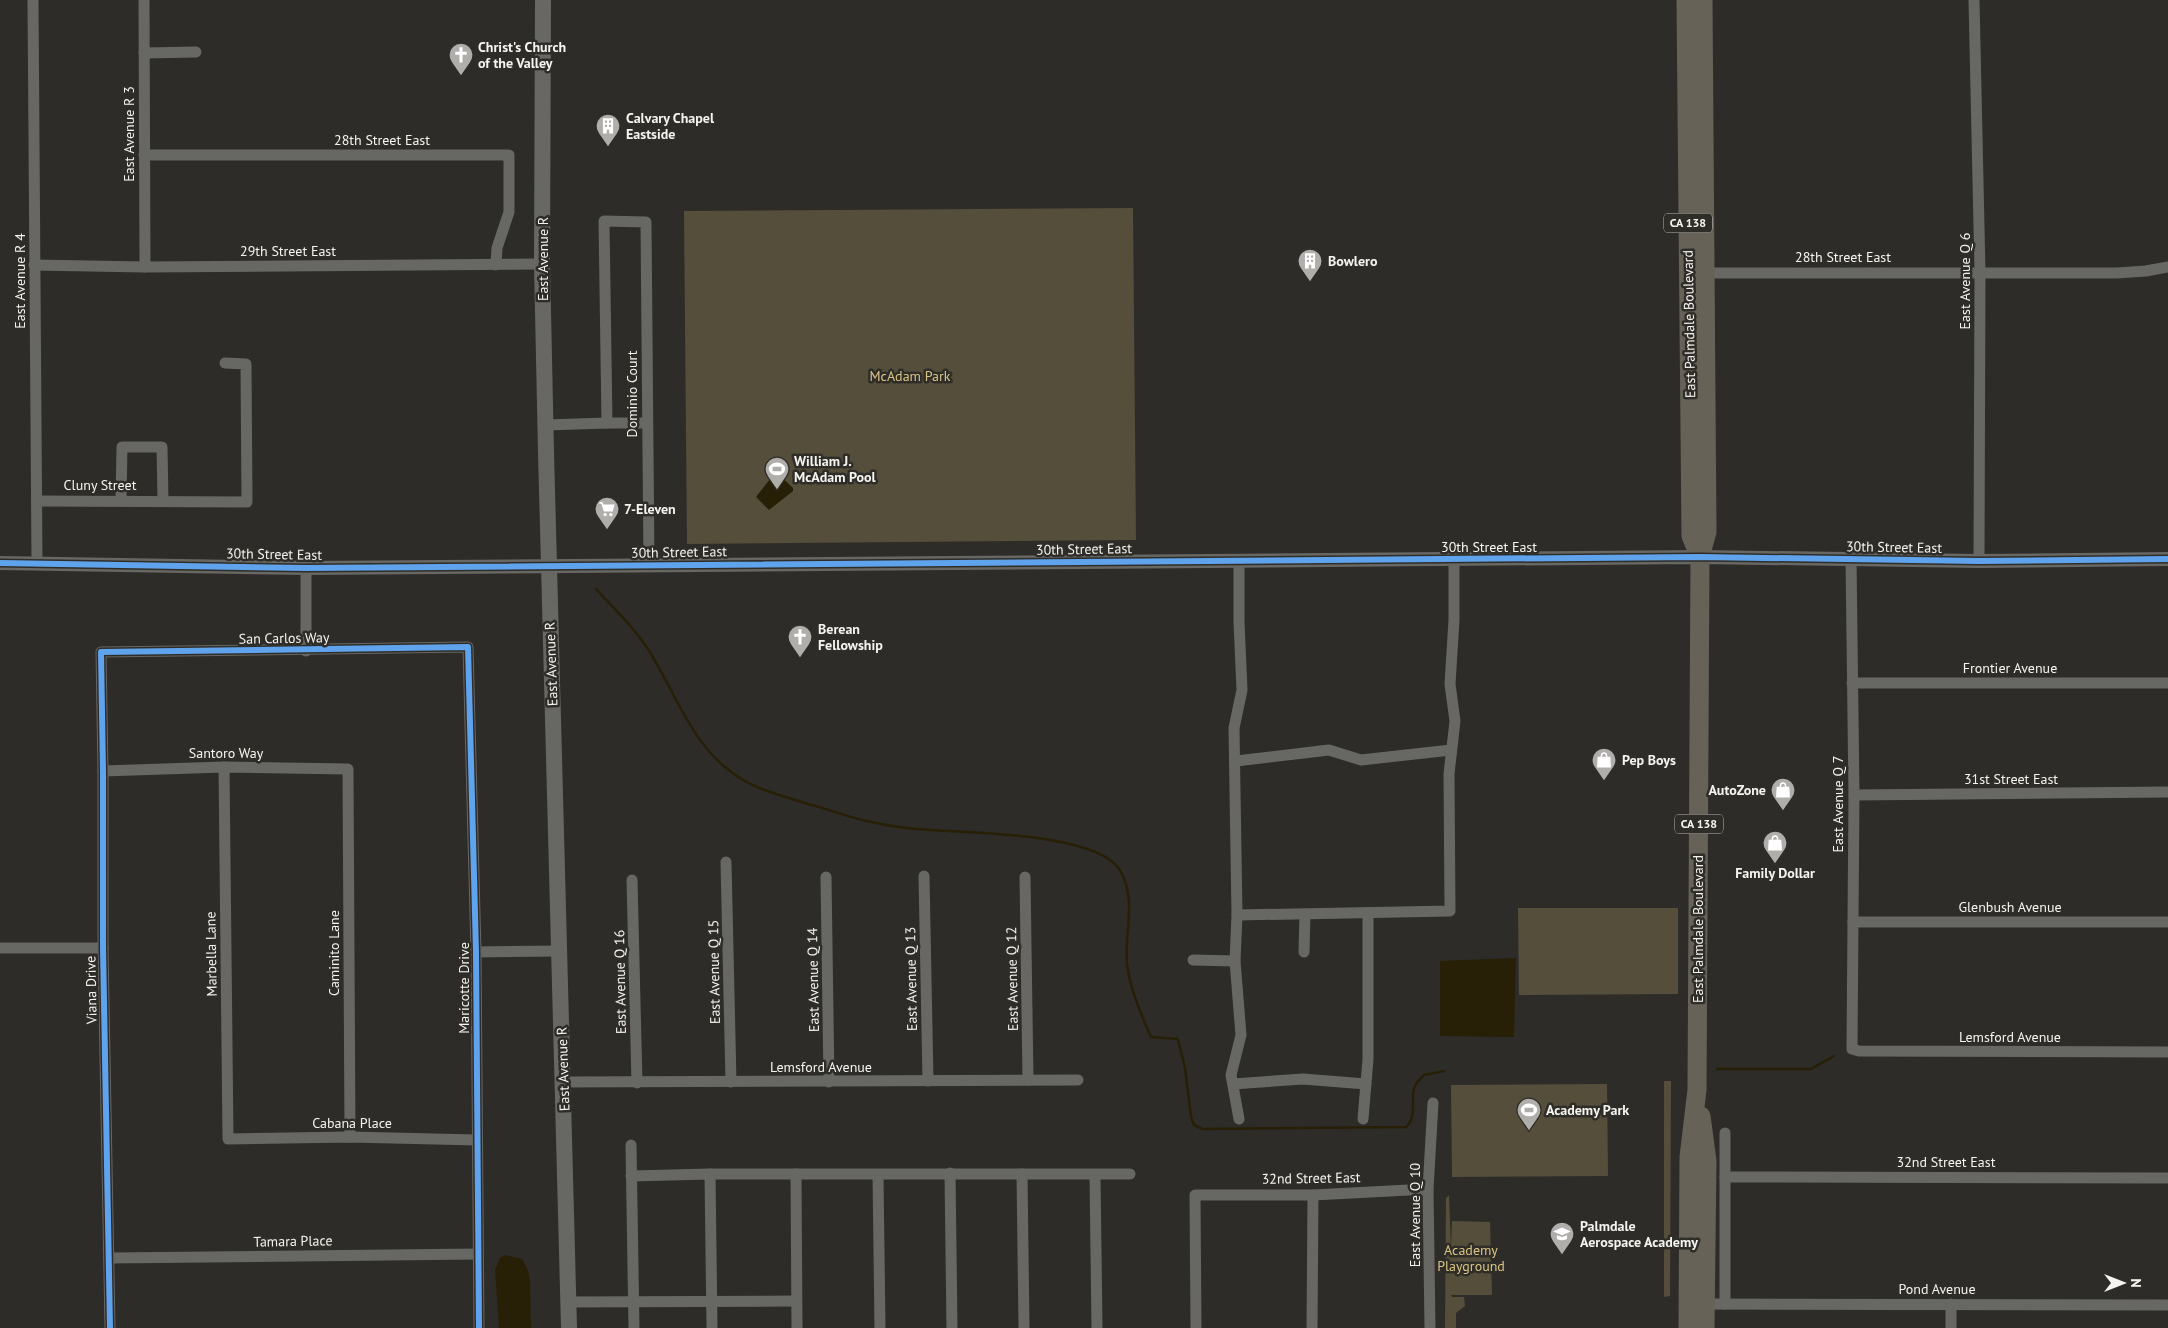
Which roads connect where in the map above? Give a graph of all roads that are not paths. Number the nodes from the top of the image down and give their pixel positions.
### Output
1 (33, 0) edge
2 (144, 0) edge
3 (543, 0) edge
4 (1686, 0) edge
5 (1703, 0) edge
6 (1974, 0) edge
7 (196, 52) dead end
8 (144, 53) junction
9 (144, 155) junction
10 (542, 264) junction
11 (34, 265) junction
12 (496, 265) junction
13 (145, 267) junction
14 (2168, 267) edge
15 (1980, 272) junction
16 (1705, 273) junction
17 (225, 363) dead end
18 (608, 423) junction
19 (647, 423) junction
20 (546, 425) junction
21 (121, 500) junction
22 (164, 500) junction
23 (37, 501) junction
24 (1700, 557) junction
25 (1851, 558) junction
26 (2168, 559) edge
27 (1239, 560) junction
28 (1454, 560) junction
29 (1979, 561) junction
30 (0, 563) edge
31 (37, 563) junction
32 (649, 565) junction
33 (548, 566) junction
34 (306, 568) junction
35 (468, 647) joint
36 (306, 651) junction
37 (101, 652) joint
38 (1852, 683) junction
39 (2168, 683) edge
40 (1451, 750) junction
41 (1236, 761) junction
42 (224, 767) junction
43 (348, 769) joint
44 (104, 771) junction
45 (2168, 792) edge
46 (1854, 795) junction
47 (726, 862) dead end
48 (924, 876) dead end
49 (826, 877) dead end
50 (1025, 877) dead end
51 (632, 880) dead end
52 (1368, 913) junction
53 (1304, 914) junction
54 (1237, 916) junction
55 (1853, 922) junction
56 (2168, 922) edge
57 (0, 948) edge
58 (103, 948) junction
59 (560, 951) junction
60 (476, 952) junction
61 (1304, 952) dead end
62 (1193, 960) dead end
63 (1235, 960) junction
64 (1852, 1049) joint
65 (2168, 1052) edge
66 (1028, 1080) junction
67 (1078, 1080) dead end
68 (928, 1081) junction
69 (563, 1082) junction
70 (731, 1082) junction
71 (829, 1082) junction
72 (637, 1083) junction
73 (1233, 1084) junction
74 (1366, 1084) junction
75 (1697, 1090) junction
76 (1432, 1102) dead end
77 (1239, 1118) dead end
78 (1363, 1118) dead end
79 (1725, 1133) dead end
80 (350, 1137) junction
81 (228, 1140) joint
82 (477, 1140) junction
83 (631, 1145) dead end
84 (1689, 1164) junction
85 (950, 1173) junction
86 (710, 1174) junction
87 (796, 1174) junction
88 (1022, 1174) junction
89 (1130, 1174) dead end
90 (878, 1175) junction
91 (1095, 1175) junction
92 (631, 1176) junction
93 (1725, 1177) junction
94 (2168, 1178) edge
95 (1428, 1189) junction
96 (1313, 1195) junction
97 (478, 1254) junction
98 (109, 1258) junction
99 (796, 1301) junction
100 (568, 1302) junction
101 (634, 1302) junction
102 (712, 1302) junction
103 (1677, 1304) dead end
104 (1706, 1304) junction
105 (1725, 1304) junction
106 (1951, 1304) junction
107 (2168, 1305) edge
108 (110, 1328) edge
109 (479, 1328) edge
110 (569, 1328) edge
111 (634, 1328) edge
112 (712, 1328) edge
113 (797, 1328) edge
114 (880, 1328) edge
115 (952, 1328) edge
116 (1024, 1328) edge
117 (1096, 1328) edge
118 (1196, 1328) edge
119 (1312, 1328) edge
120 (1430, 1328) edge
121 (1688, 1328) edge
122 (1705, 1328) edge
123 (1951, 1328) edge

1 - 11 street, East Avenue R 4
2 - 8 street, East Avenue R 3
3 - 10 main road, East Avenue R
4 - 24 highway, East Palmdale Boulevard / CA 138
5 - 16 highway, East Palmdale Boulevard / CA 138
6 - 15 street, East Avenue Q 6
7 - 8 street
8 - 9 street, East Avenue R 3
9 - 12 street, 28th Street East
9 - 13 street, East Avenue R 3
10 - 12 street, 29th Street East
10 - 20 main road, East Avenue R
11 - 13 street, 29th Street East
11 - 23 street, East Avenue R 4
12 - 13 street, 29th Street East
14 - 15 street, 28th Street East
15 - 16 street, 28th Street East
15 - 29 street, East Avenue Q 6
16 - 24 highway, East Palmdale Boulevard / CA 138
17 - 22 street, Cluny Street
18 - 19 street
18 - 19 street, Dominio Court
18 - 20 street
19 - 32 street, Dominio Court
20 - 33 main road, East Avenue R
21 - 22 street, Cluny Street
21 - 22 street
21 - 23 street, Cluny Street
23 - 31 street, East Avenue R 4
24 - 25 street, 30th Street East
24 - 28 street, 30th Street East
24 - 75 highway, East Palmdale Boulevard / CA 138
25 - 29 street, 30th Street East
25 - 38 street, East Avenue Q 7
26 - 29 street, 30th Street East
27 - 28 street, 30th Street East
27 - 32 street, 30th Street East
27 - 41 street
28 - 40 street
30 - 31 street, 30th Street East
31 - 34 street, 30th Street East
32 - 33 street, 30th Street East
33 - 34 street, 30th Street East
33 - 59 main road, East Avenue R
34 - 36 street
35 - 36 street, San Carlos Way
35 - 60 street, Maricotte Drive
36 - 37 street, San Carlos Way
37 - 44 street, Viana Drive
38 - 39 street, Frontier Avenue
38 - 46 street, East Avenue Q 7
40 - 41 street
40 - 52 street
41 - 54 street
42 - 43 street, Santoro Way
42 - 44 street, Santoro Way
42 - 81 street, Marbella Lane
43 - 80 street, Caminito Lane
44 - 58 street, Viana Drive
45 - 46 street, 31st Street East
46 - 55 street, East Avenue Q 7
47 - 70 street, East Avenue Q 15
48 - 68 street, East Avenue Q 13
49 - 71 street, East Avenue Q 14
50 - 66 street, East Avenue Q 12
51 - 72 street, East Avenue Q 16
52 - 53 street
52 - 74 street
53 - 54 street
53 - 61 street
54 - 63 street
55 - 56 street, Glenbush Avenue
55 - 64 street, East Avenue Q 7
57 - 58 street
58 - 98 street, Viana Drive
59 - 60 street
59 - 69 main road, East Avenue R
60 - 82 street, Maricotte Drive
62 - 63 street
63 - 73 street
64 - 65 street, Lemsford Avenue
66 - 67 street, Lemsford Avenue
66 - 68 street, Lemsford Avenue
68 - 71 street, Lemsford Avenue
69 - 72 street, Lemsford Avenue
69 - 100 main road, East Avenue R
70 - 71 street, Lemsford Avenue
70 - 72 street, Lemsford Avenue
73 - 74 street
73 - 77 street
74 - 78 street
75 - 84 highway, East Palmdale Boulevard
75 - 104 highway, East Palmdale Boulevard / CA 138
76 - 95 street, East Avenue Q 10
79 - 93 street
80 - 81 street, Cabana Place
80 - 82 street, Cabana Place
82 - 97 street, Maricotte Drive
83 - 92 street
84 - 103 highway
84 - 121 highway, East Palmdale Boulevard
85 - 88 street
85 - 90 street
85 - 115 street
86 - 87 street
86 - 92 street
86 - 102 street
87 - 90 street
87 - 99 street
88 - 91 street
88 - 116 street
89 - 91 street
90 - 114 street
91 - 117 street
92 - 101 street
93 - 94 street, 32nd Street East
93 - 105 street
95 - 96 street, 32nd Street East
95 - 120 street, East Avenue Q 10
96 - 118 street, 32nd Street East
96 - 119 street
97 - 98 street, Tamara Place
97 - 109 street, Maricotte Drive
98 - 108 street, Viana Drive
99 - 102 street
99 - 113 street
100 - 101 street
100 - 110 main road, East Avenue R
101 - 102 street
101 - 111 street
102 - 112 street
104 - 105 street, Pond Avenue
104 - 122 highway, East Palmdale Boulevard / CA 138
105 - 106 street, Pond Avenue
106 - 107 street, Pond Avenue
106 - 123 street

